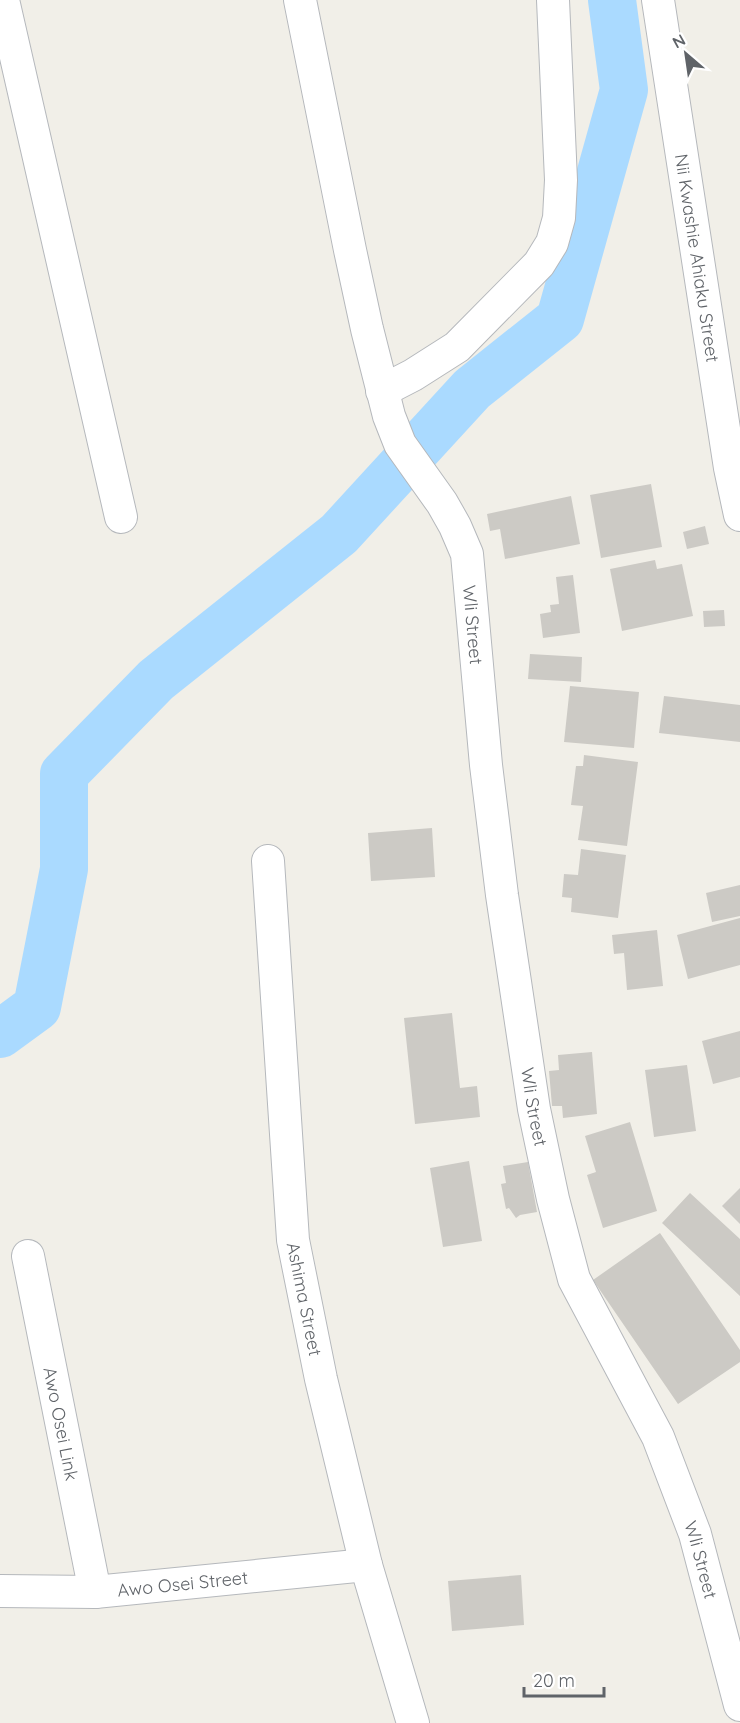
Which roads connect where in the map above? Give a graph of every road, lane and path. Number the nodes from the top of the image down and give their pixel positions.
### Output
1 (3, 0) edge
2 (300, 0) edge
3 (553, 0) edge
4 (658, 0) edge
5 (382, 391) junction
6 (735, 467) edge
7 (740, 515) edge
8 (121, 518) dead end
9 (268, 861) dead end
10 (28, 1256) dead end
11 (366, 1566) junction
12 (0, 1591) edge
13 (95, 1592) junction
14 (740, 1705) edge
15 (413, 1723) edge

1 - 8 street
2 - 5 street, Wli Street
3 - 5 street
4 - 6 street, Nii Kwashie Ahiaku Street
5 - 14 street, Wli Street
6 - 7 street, Nii Kwashie Ahiaku Street
9 - 11 street, Ashima Street
10 - 13 street, Awo Osei Link
11 - 13 street, Awo Osei Street
11 - 15 street, Ashima Street
12 - 13 street, Awo Osei Street

